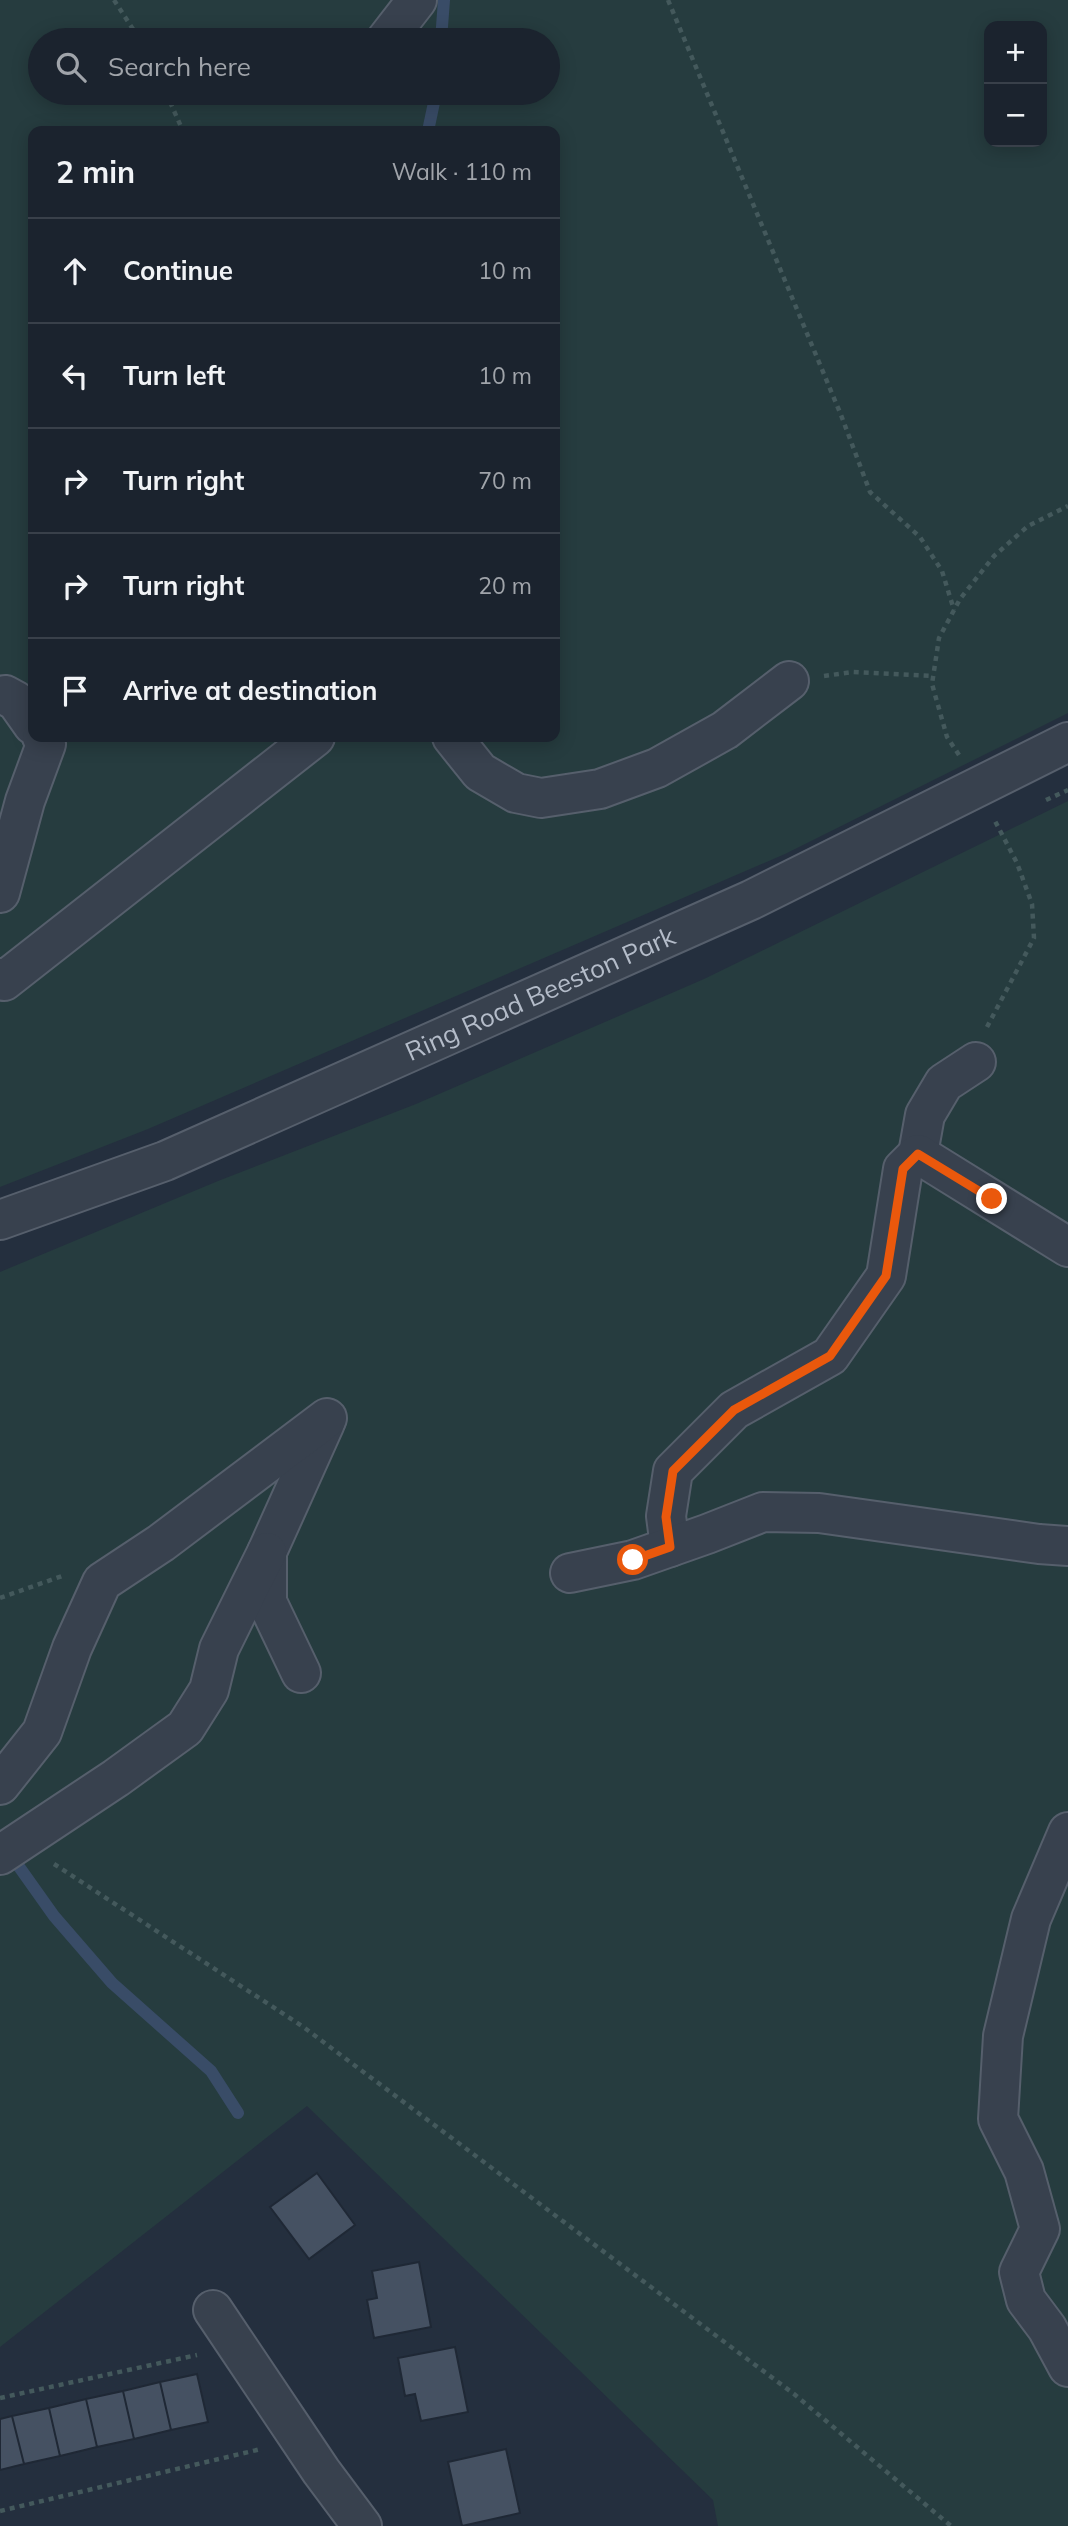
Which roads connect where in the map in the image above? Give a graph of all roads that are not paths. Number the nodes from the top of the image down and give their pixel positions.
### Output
1 (417, 0) edge
2 (395, 28) edge
3 (789, 681) road end
4 (5, 695) dead end
5 (28, 718) edge
6 (45, 742) edge
7 (309, 742) edge
8 (456, 742) edge
9 (1068, 742) edge
10 (0, 893) edge
11 (0, 978) edge
12 (976, 1062) dead end
13 (918, 1154) junction
14 (0, 1220) edge
15 (1068, 1247) edge
16 (1068, 1546) edge
17 (670, 1547) junction
18 (267, 1552) junction
19 (570, 1573) dead end
20 (301, 1674) dead end
21 (0, 1785) edge
22 (1068, 1832) edge
23 (13, 1847) edge
24 (213, 2310) dead end
25 (1068, 2367) edge
26 (362, 2526) edge

1 - 2 street
3 - 8 street
4 - 5 street
6 - 10 street
7 - 11 street
9 - 14 street, Ring Road Beeston Park
12 - 13 street
13 - 15 street
13 - 17 street
16 - 17 street
17 - 19 street
18 - 20 street
18 - 21 street
18 - 23 street
22 - 25 street
24 - 26 street

